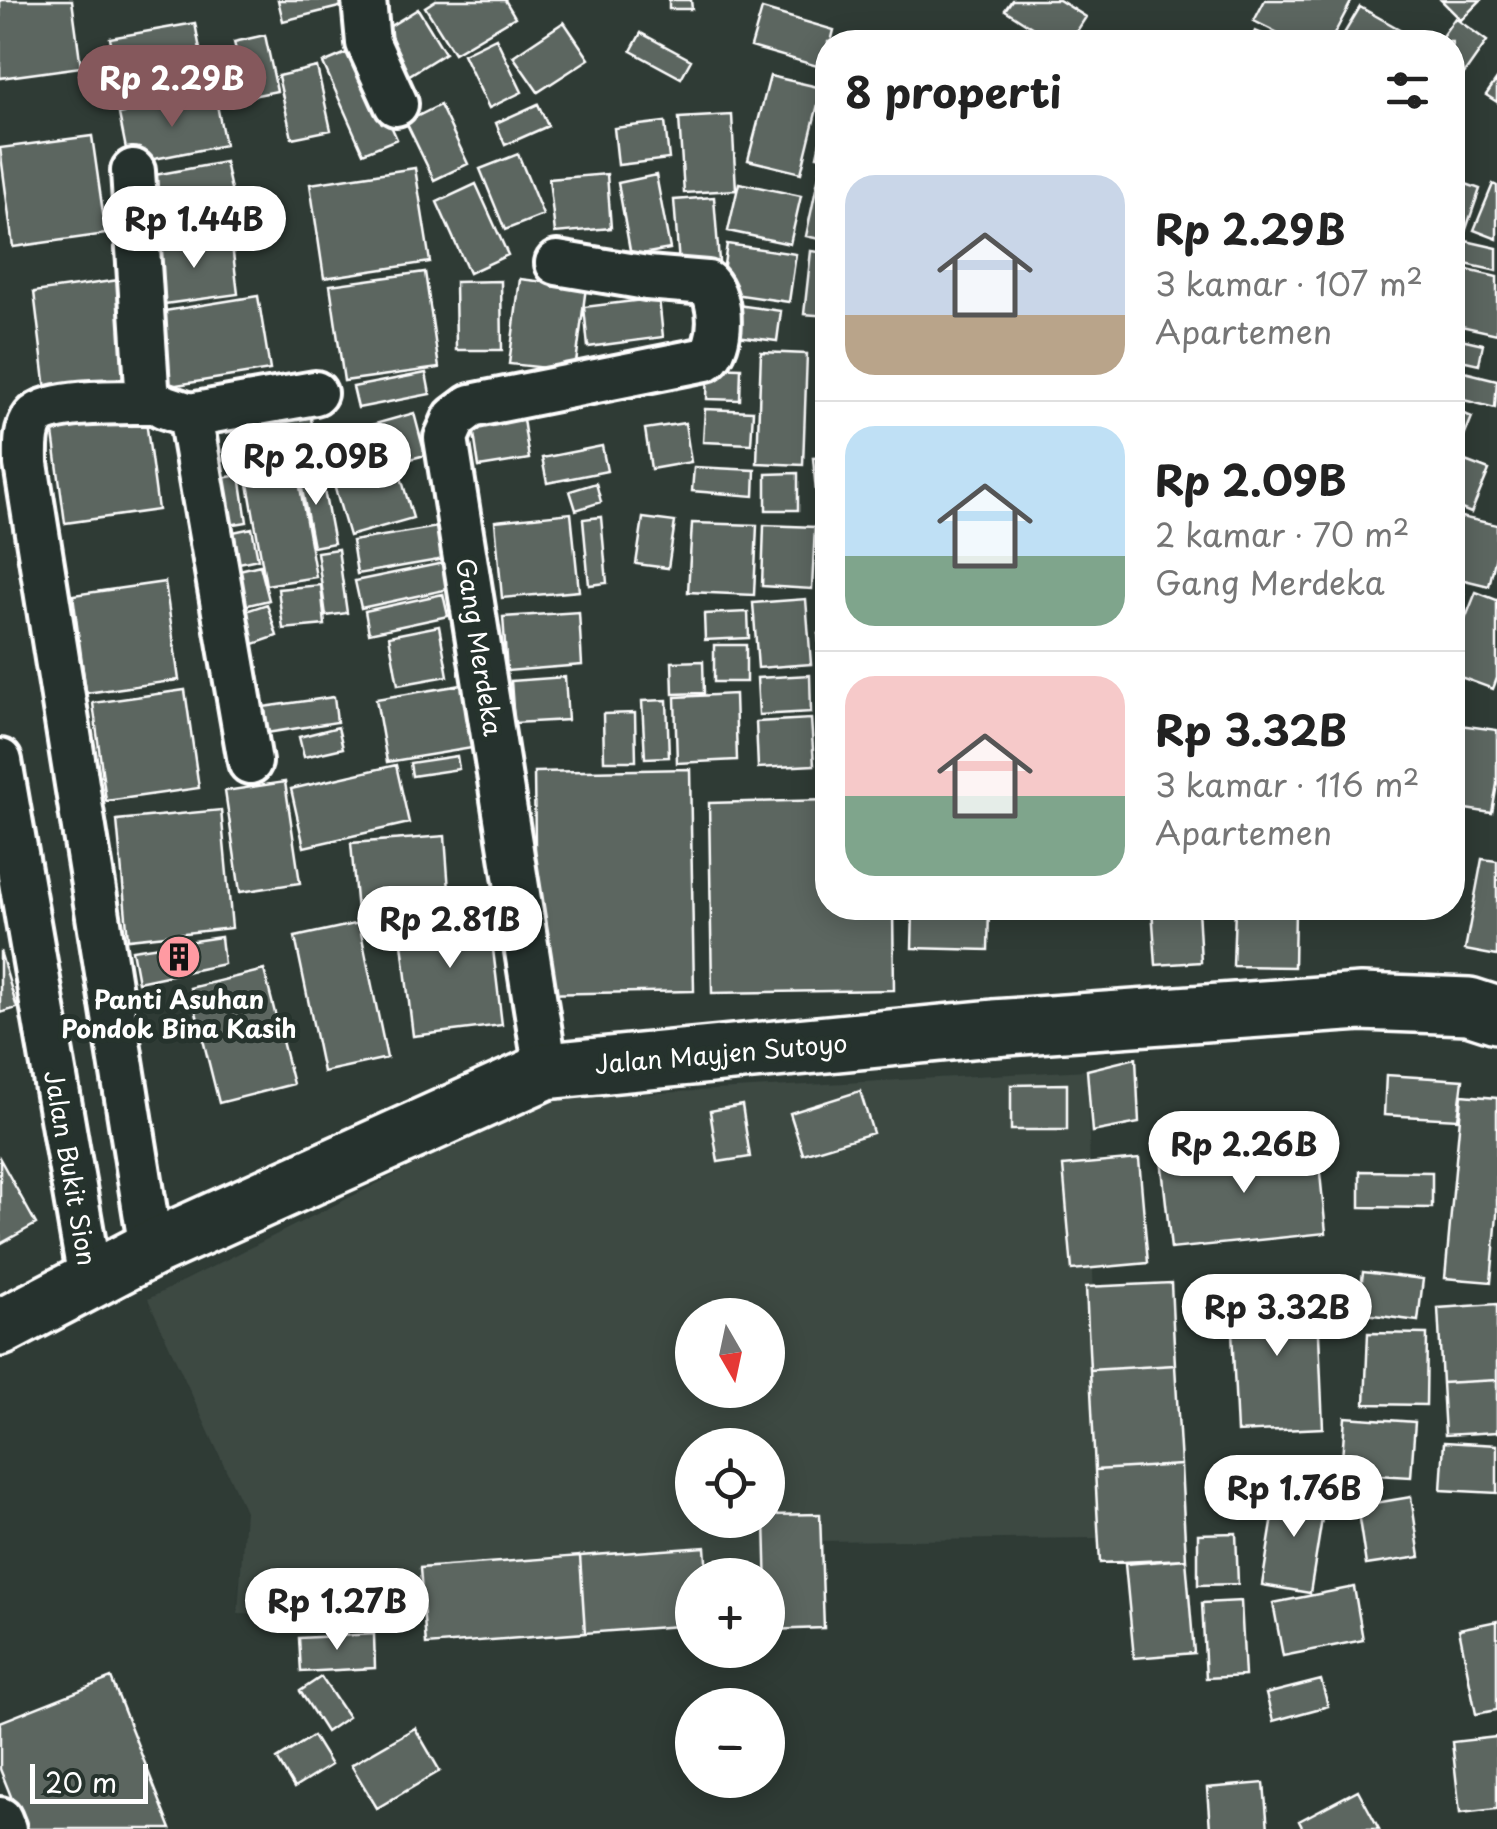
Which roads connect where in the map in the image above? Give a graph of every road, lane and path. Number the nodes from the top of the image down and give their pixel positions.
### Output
1 (364, 0) edge
2 (396, 104) dead end
3 (132, 170) dead end
4 (557, 263) dead end
5 (315, 393) dead end
6 (148, 402) junction
7 (190, 415) junction
8 (0, 761) edge
9 (250, 762) dead end
10 (1497, 1015) edge
11 (546, 1071) junction
12 (151, 1250) junction
13 (90, 1279) junction
14 (0, 1328) edge
15 (0, 1819) edge
16 (4, 1829) edge

1 - 2 street
3 - 6 street
4 - 11 street, Gang Merdeka
5 - 7 street
6 - 7 street
6 - 12 street
7 - 9 street
8 - 13 street, Jalan Bukit Sion
10 - 11 main road, Jalan Mayjen Sutoyo
11 - 12 main road, Jalan Mayjen Sutoyo
12 - 13 main road, Jalan Mayjen Sutoyo
13 - 14 main road, Jalan Mayjen Sutoyo
15 - 16 street

